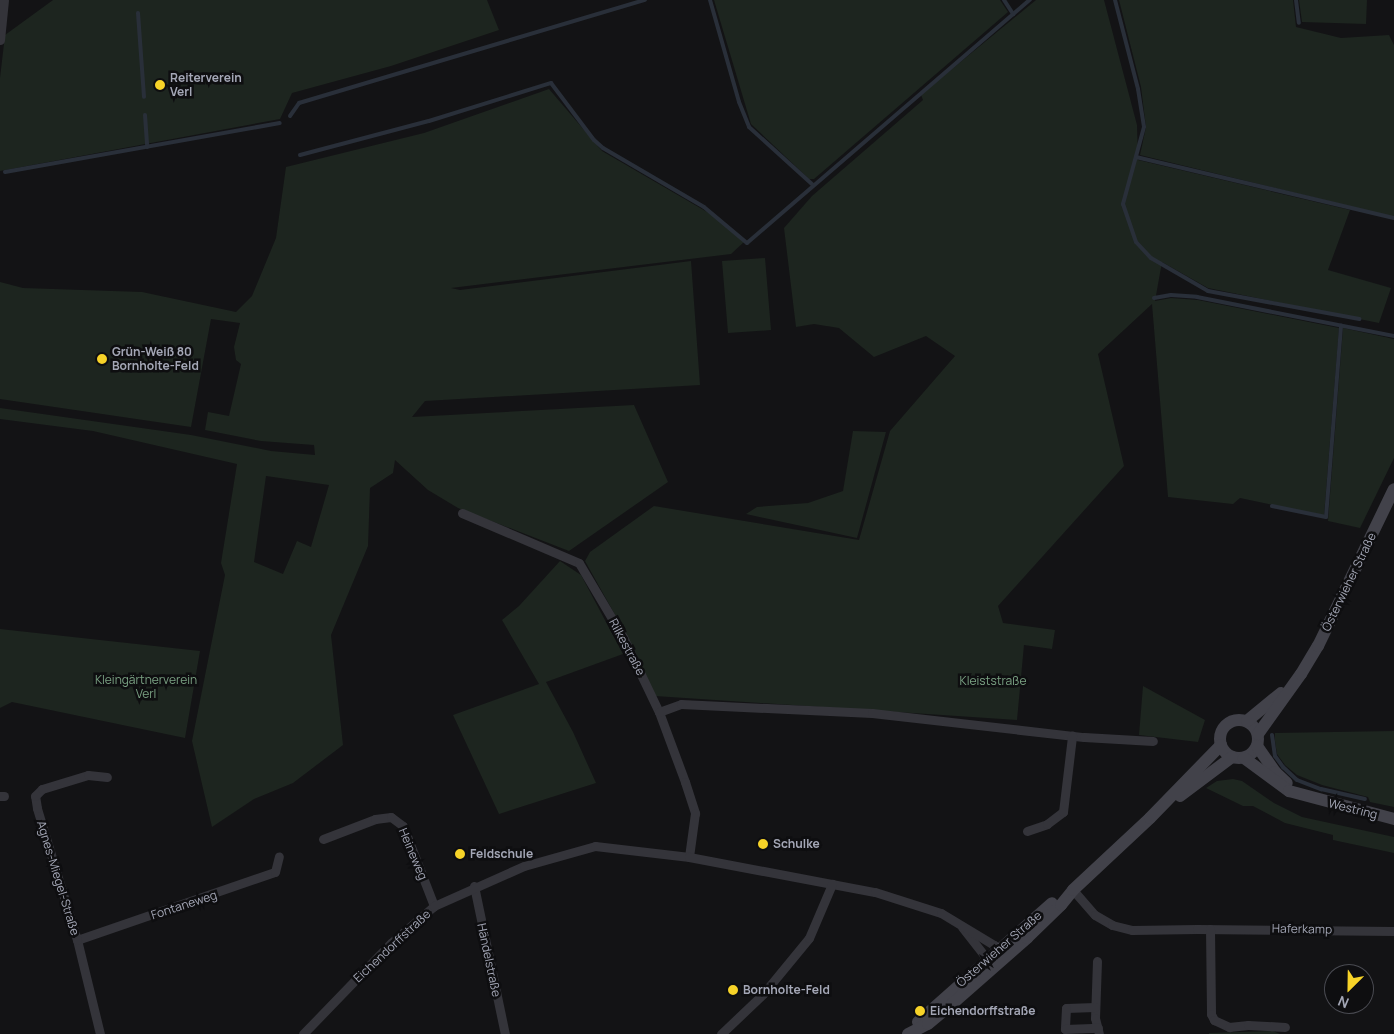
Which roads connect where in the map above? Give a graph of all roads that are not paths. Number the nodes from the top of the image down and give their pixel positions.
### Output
1 (4, 0) edge
2 (0, 40) edge
3 (1394, 489) edge
4 (462, 513) dead end
5 (1301, 674) junction
6 (659, 712) junction
7 (1247, 721) junction
8 (1072, 736) junction
9 (1258, 740) junction
10 (1154, 742) dead end
11 (1221, 745) junction
12 (1238, 757) junction
13 (107, 777) dead end
14 (1312, 799) junction
15 (1150, 818) junction
16 (1394, 819) edge
17 (1027, 831) dead end
18 (323, 839) dead end
19 (279, 856) dead end
20 (689, 857) junction
21 (832, 884) junction
22 (474, 886) junction
23 (1073, 890) junction
24 (434, 906) junction
25 (960, 925) junction
26 (1210, 929) junction
27 (1394, 931) edge
28 (77, 940) junction
29 (1002, 953) junction
30 (1097, 961) dead end
31 (990, 963) junction
32 (1095, 1007) junction
33 (1285, 1027) dead end
34 (1099, 1031) edge
35 (100, 1034) edge
36 (303, 1034) edge
37 (505, 1034) edge
38 (721, 1034) edge
39 (908, 1034) edge

1 - 2 street
3 - 5 street, Österwieher Straße
4 - 6 street, Rilkestraße
5 - 7 street, Österwieher Straße
5 - 9 street, Österwieher Straße
6 - 8 street
6 - 20 street, Rilkestraße
7 - 9 street
7 - 11 street
8 - 10 street
8 - 17 street
9 - 12 street
9 - 14 street, Westring
11 - 12 street
11 - 15 street, Österwieher Straße
12 - 14 street, Westring
12 - 15 street, Österwieher Straße
13 - 28 street, Agnes-Miegel-Straße
14 - 16 street, Westring
15 - 23 street, Österwieher Straße
18 - 24 street, Heineweg
19 - 28 street, Fontaneweg
20 - 21 street, Eichendorffstraße
20 - 22 street, Eichendorffstraße
21 - 25 street, Eichendorffstraße
21 - 38 street
22 - 24 street, Eichendorffstraße
22 - 37 street, Händelstraße
23 - 26 street, Haferkamp
23 - 29 street, Österwieher Straße
24 - 36 street, Eichendorffstraße
25 - 29 street, Eichendorffstraße
25 - 31 street, Eichendorffstraße
26 - 27 street, Haferkamp
26 - 33 street
28 - 35 street, Agnes-Miegel-Straße
29 - 31 street, Österwieher Straße
30 - 32 street
31 - 39 street, Österwieher Straße
32 - 34 street
32 - 34 street

